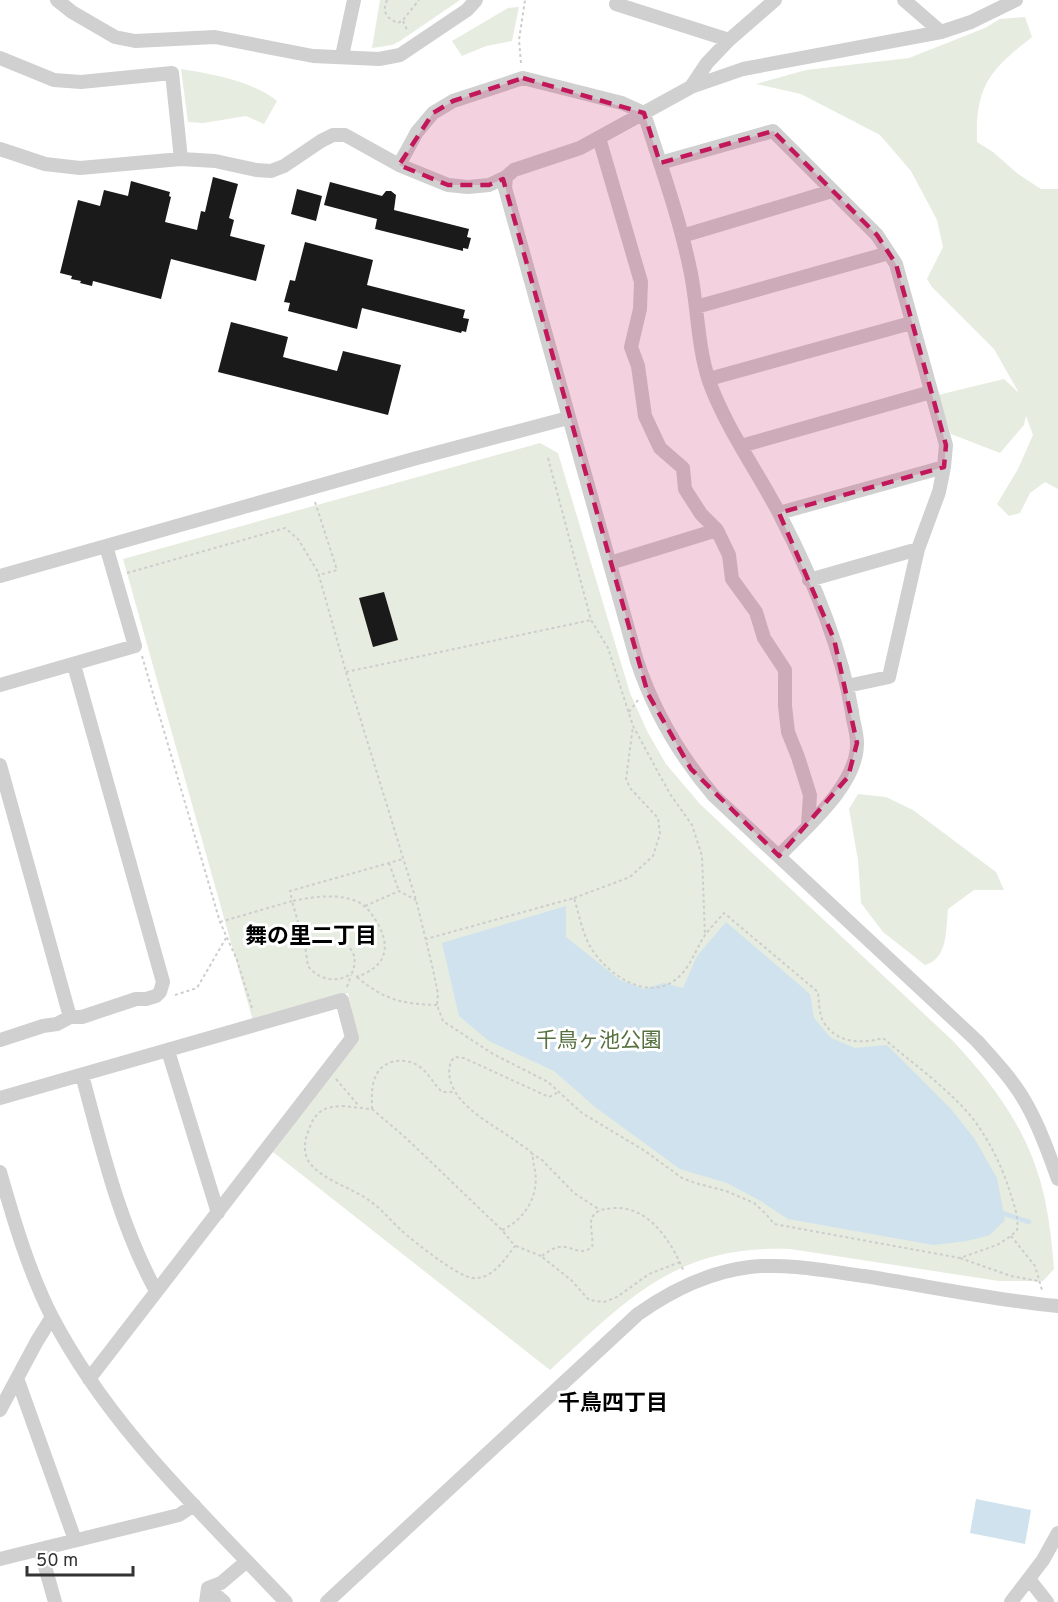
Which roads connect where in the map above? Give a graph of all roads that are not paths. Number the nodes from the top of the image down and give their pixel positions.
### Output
1 (57, 0) edge
2 (354, 0) edge
3 (476, 0) edge
4 (618, 0) edge
5 (775, 0) edge
6 (904, 0) edge
7 (1016, 0) edge
8 (941, 32) junction
9 (729, 40) junction
10 (342, 56) junction
11 (0, 58) edge
12 (691, 87) junction
13 (644, 113) junction
14 (599, 138) junction
15 (0, 149) edge
16 (181, 159) junction
17 (660, 163) junction
18 (399, 165) junction
19 (506, 177) junction
20 (832, 191) junction
21 (682, 236) junction
22 (889, 253) junction
23 (696, 307) junction
24 (911, 323) junction
25 (709, 379) junction
26 (931, 392) junction
27 (568, 418) junction
28 (741, 446) junction
29 (944, 467) junction
30 (779, 513) junction
31 (717, 530) junction
32 (106, 546) junction
33 (918, 549) junction
34 (610, 562) junction
35 (0, 576) edge
36 (809, 580) junction
37 (74, 665) junction
38 (0, 685) edge
39 (847, 686) junction
40 (0, 765) edge
41 (808, 825) junction
42 (779, 856) junction
43 (70, 1017) junction
44 (0, 1040) edge
45 (168, 1051) junction
46 (82, 1075) junction
47 (0, 1098) edge
48 (0, 1172) edge
49 (1058, 1179) edge
50 (218, 1213) junction
51 (156, 1291) junction
52 (1053, 1306) edge
53 (52, 1317) junction
54 (17, 1378) junction
55 (89, 1379) junction
56 (0, 1410) edge
57 (194, 1505) junction
58 (75, 1540) junction
59 (1056, 1540) edge
60 (40, 1549) junction
61 (0, 1559) edge
62 (247, 1560) junction
63 (1029, 1579) junction
64 (207, 1595) edge
65 (55, 1602) edge
66 (224, 1602) edge
67 (286, 1602) edge
68 (327, 1602) edge
69 (1011, 1602) edge
70 (1047, 1602) edge

1 - 10 street
2 - 10 street
3 - 10 street
4 - 9 street
5 - 9 street
6 - 8 street
7 - 8 street
8 - 12 street
9 - 12 street
11 - 16 street
12 - 13 street
13 - 14 street
13 - 17 street
13 - 18 street
14 - 19 street
14 - 31 street
15 - 16 street
16 - 18 street
17 - 20 street
17 - 21 street
18 - 19 street
19 - 27 street
20 - 21 street
20 - 22 street
21 - 23 street
22 - 23 street
22 - 24 street
23 - 25 street
24 - 25 street
24 - 26 street
25 - 28 street
26 - 28 street
26 - 29 street
27 - 32 street
27 - 34 street
28 - 30 street
29 - 30 street
29 - 33 street
30 - 36 street
31 - 34 street
31 - 41 street
32 - 35 street
32 - 37 street
33 - 36 street
33 - 39 street
34 - 42 street
36 - 39 street
37 - 38 street
37 - 43 street
39 - 41 street
40 - 43 street
41 - 42 street
42 - 49 street
43 - 44 street
45 - 46 street
45 - 50 street
45 - 50 street
46 - 47 street
46 - 51 street
48 - 53 street
50 - 51 street
51 - 55 street
52 - 68 street
53 - 54 street
53 - 55 street
54 - 56 street
54 - 58 street
55 - 57 street
57 - 58 street
57 - 62 street
58 - 60 street
59 - 63 street
60 - 61 street
60 - 65 street
62 - 64 street
62 - 67 street
63 - 69 street
63 - 70 street
64 - 66 street

